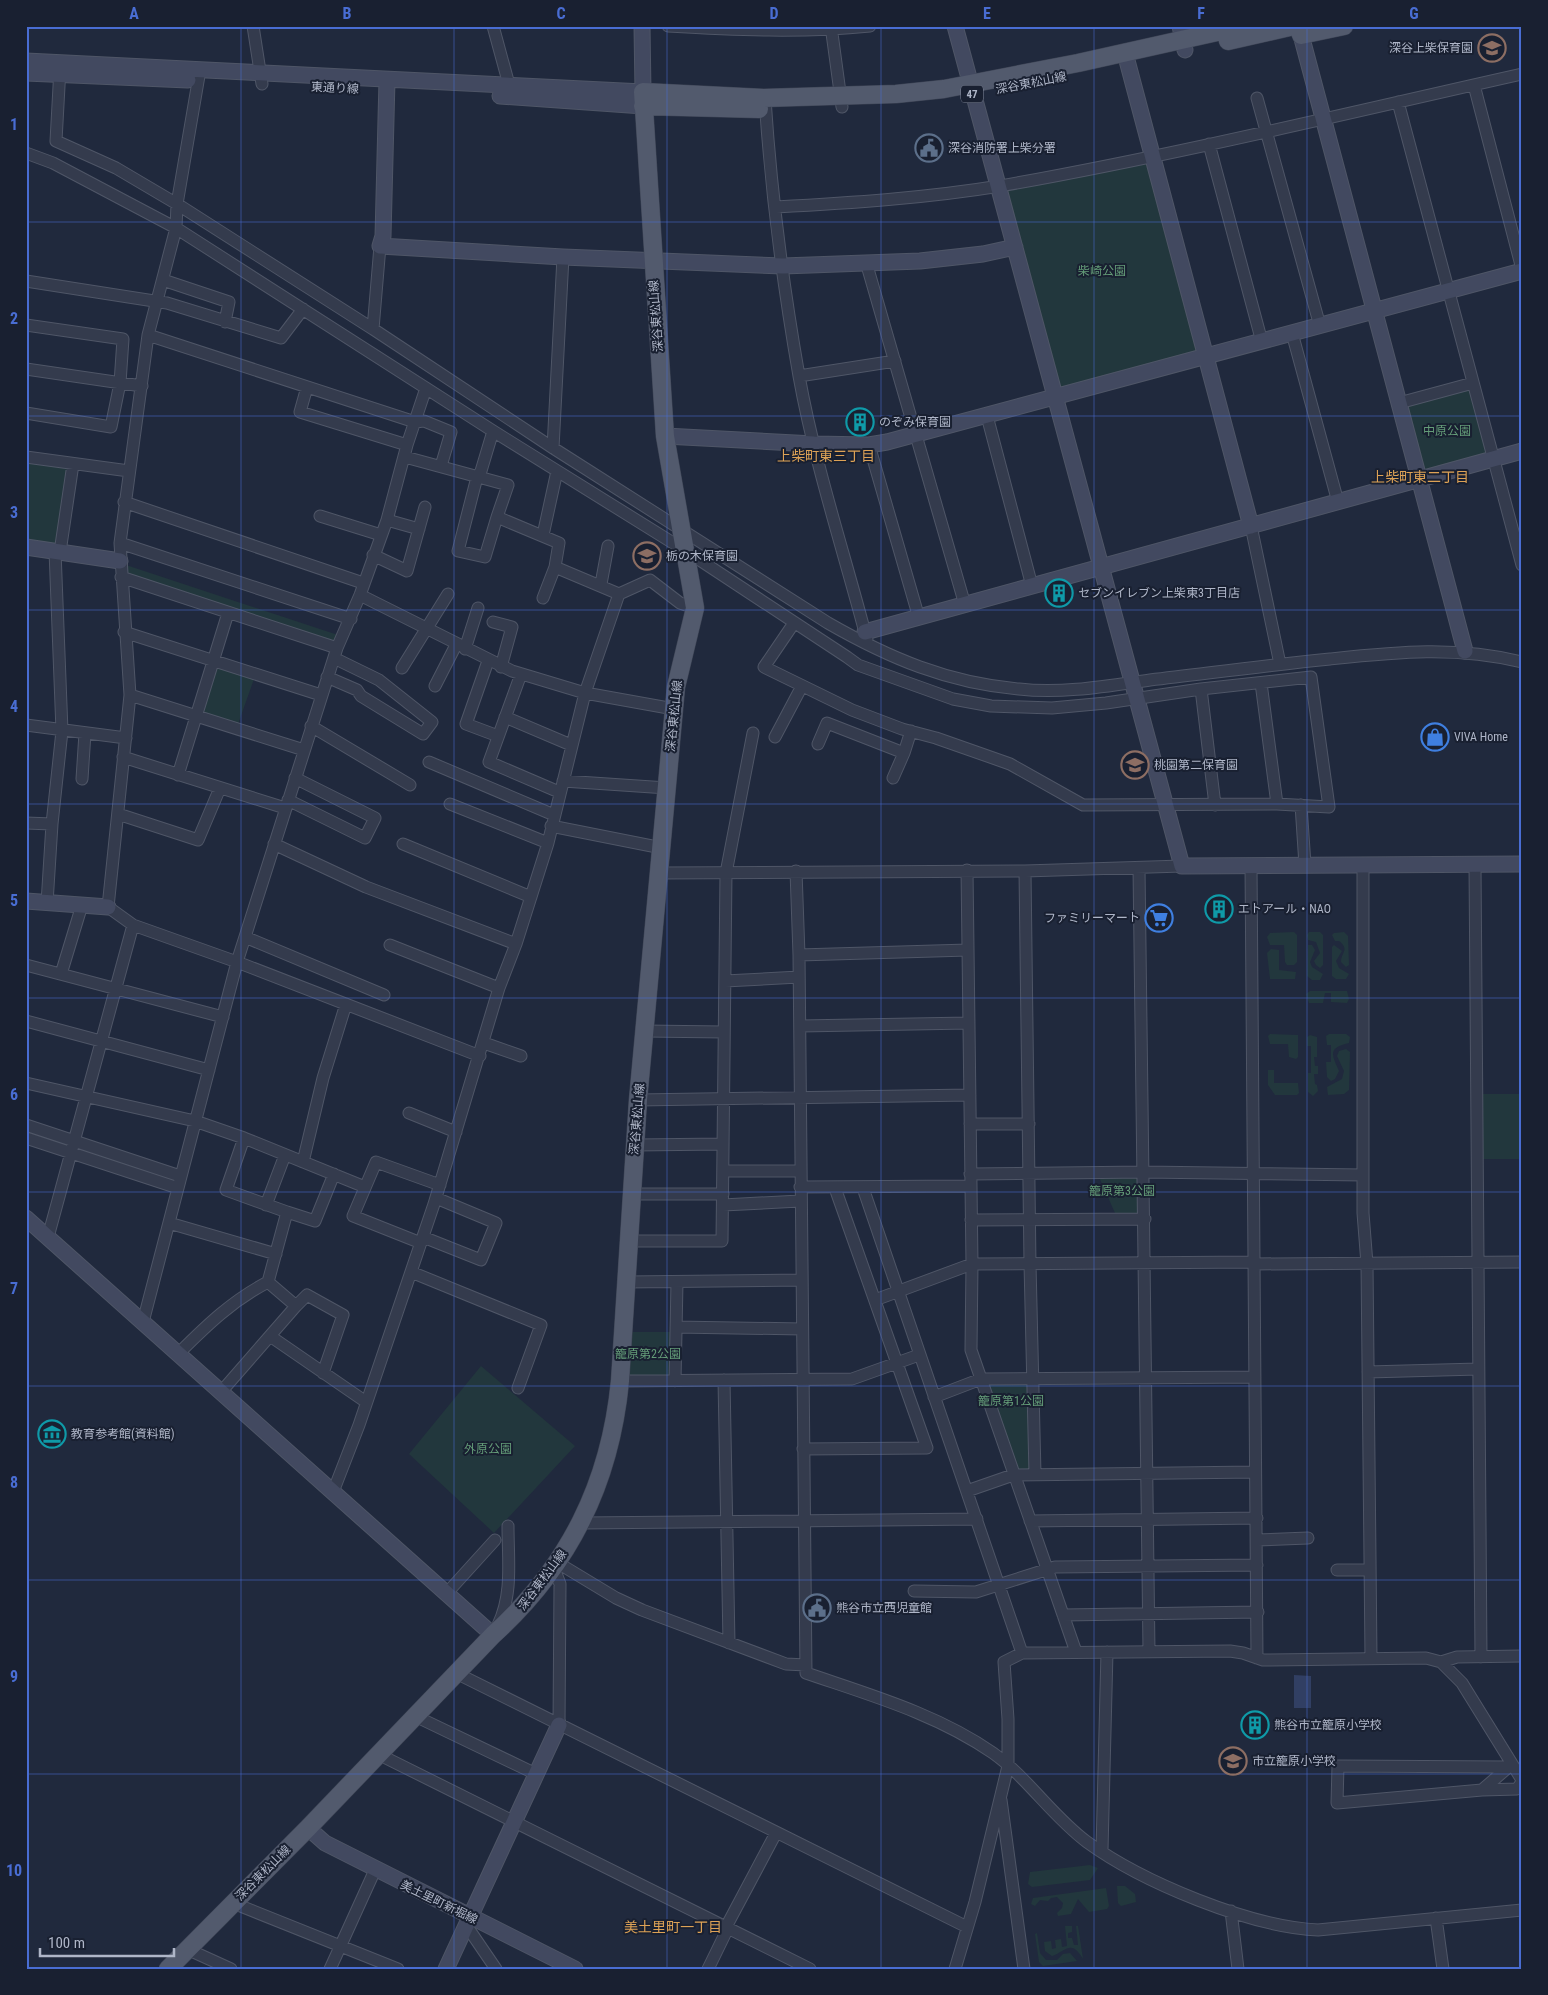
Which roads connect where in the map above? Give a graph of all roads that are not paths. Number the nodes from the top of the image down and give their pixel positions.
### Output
1 (254, 26) edge
2 (493, 26) edge
3 (642, 26) edge
4 (668, 26) edge
5 (870, 26) edge
6 (955, 26) edge
7 (1244, 26) edge
8 (1344, 26) edge
9 (742, 28) edge
10 (831, 28) edge
11 (1298, 29) edge
12 (1182, 39) edge
13 (1126, 58) junction
14 (26, 61) edge
15 (60, 69) junction
16 (26, 73) edge
17 (1522, 74) edge
18 (199, 75) junction
19 (261, 79) junction
20 (387, 85) junction
21 (1474, 85) junction
22 (971, 89) junction
23 (511, 92) junction
24 (1258, 98) dead end
25 (643, 99) junction
26 (842, 102) junction
27 (1398, 102) junction
28 (765, 104) junction
29 (1322, 118) junction
30 (1267, 131) junction
31 (1208, 144) junction
32 (26, 153) edge
33 (1151, 156) junction
34 (998, 186) junction
35 (177, 204) junction
36 (776, 207) junction
37 (176, 228) junction
38 (380, 246) junction
39 (1015, 247) junction
40 (563, 257) junction
41 (652, 260) junction
42 (866, 262) junction
43 (783, 266) junction
44 (1522, 270) edge
45 (26, 280) edge
46 (163, 280) junction
47 (1448, 291) junction
48 (158, 302) junction
49 (303, 309) junction
50 (1375, 311) junction
51 (225, 322) junction
52 (26, 325) edge
53 (1320, 326) junction
54 (373, 329) junction
55 (1292, 333) junction
56 (148, 335) junction
57 (1262, 342) junction
58 (1206, 357) junction
59 (895, 361) junction
60 (26, 369) edge
61 (799, 376) junction
62 (120, 383) junction
63 (1473, 384) junction
64 (142, 386) junction
65 (307, 387) junction
66 (426, 388) junction
67 (1056, 398) junction
68 (1400, 403) junction
69 (26, 413) edge
70 (987, 416) junction
71 (415, 422) junction
72 (493, 431) junction
73 (917, 435) junction
74 (665, 436) junction
75 (814, 444) junction
76 (407, 445) junction
77 (869, 445) junction
78 (553, 448) junction
79 (1522, 451) edge
80 (26, 457) edge
81 (405, 457) junction
82 (1494, 459) junction
83 (73, 464) junction
84 (442, 466) junction
85 (557, 471) junction
86 (129, 472) junction
87 (477, 477) junction
88 (1420, 479) junction
89 (124, 502) junction
90 (1338, 502) junction
91 (425, 507) dead end
92 (320, 516) dead end
93 (497, 517) junction
94 (386, 520) junction
95 (1251, 526) junction
96 (419, 528) junction
97 (682, 532) junction
98 (381, 535) junction
99 (543, 535) junction
100 (120, 543) junction
101 (608, 546) dead end
102 (26, 547) edge
103 (686, 551) junction
104 (57, 552) junction
105 (373, 555) junction
106 (120, 561) junction
107 (1522, 565) edge
108 (555, 567) junction
109 (1100, 568) junction
110 (121, 577) junction
111 (363, 583) junction
112 (600, 584) junction
113 (1032, 586) junction
114 (448, 594) dead end
115 (619, 594) junction
116 (360, 595) junction
117 (543, 598) dead end
118 (965, 605) junction
119 (478, 608) dead end
120 (695, 608) junction
121 (228, 613) junction
122 (919, 618) junction
123 (351, 619) junction
124 (493, 622) dead end
125 (794, 623) junction
126 (426, 630) junction
127 (124, 632) junction
128 (867, 639) junction
129 (460, 647) junction
130 (1465, 651) junction
131 (335, 653) junction
132 (488, 661) junction
133 (214, 662) junction
134 (1522, 662) edge
135 (1280, 664) junction
136 (501, 667) junction
137 (402, 668) dead end
138 (521, 674) junction
139 (328, 677) junction
140 (1261, 682) junction
141 (1132, 683) junction
142 (435, 686) dead end
143 (802, 686) junction
144 (1201, 689) junction
145 (585, 693) junction
146 (130, 696) junction
147 (322, 696) junction
148 (1137, 700) junction
149 (674, 709) junction
150 (196, 718) junction
151 (505, 718) junction
152 (26, 725) edge
153 (312, 726) junction
154 (62, 731) junction
155 (911, 731) junction
156 (85, 733) junction
157 (753, 733) dead end
158 (498, 736) junction
159 (775, 737) dead end
160 (126, 738) junction
161 (818, 744) dead end
162 (571, 746) junction
163 (304, 750) junction
164 (904, 753) junction
165 (123, 757) junction
166 (429, 762) dead end
167 (178, 775) junction
168 (295, 778) junction
169 (893, 778) dead end
170 (82, 779) dead end
171 (410, 784) dead end
172 (561, 786) junction
173 (220, 788) junction
174 (667, 788) junction
175 (286, 804) junction
176 (450, 804) dead end
177 (1165, 804) junction
178 (1276, 804) junction
179 (1215, 805) junction
180 (1301, 805) junction
181 (118, 814) junction
182 (552, 820) junction
183 (26, 823) edge
184 (52, 824) junction
185 (548, 843) junction
186 (274, 844) junction
187 (403, 844) dead end
188 (662, 848) junction
189 (1522, 864) edge
190 (1251, 865) junction
191 (1305, 865) junction
192 (1363, 865) junction
193 (1475, 865) junction
194 (1182, 866) junction
195 (1139, 868) junction
196 (967, 870) junction
197 (1025, 870) junction
198 (796, 871) junction
199 (660, 873) junction
200 (726, 873) junction
201 (531, 897) junction
202 (26, 901) edge
203 (47, 903) junction
204 (82, 905) junction
205 (108, 907) junction
206 (133, 926) junction
207 (245, 937) junction
208 (516, 944) junction
209 (390, 945) dead end
210 (968, 950) junction
211 (799, 955) junction
212 (237, 962) junction
213 (26, 965) edge
214 (61, 974) junction
215 (799, 977) junction
216 (725, 980) junction
217 (362, 986) junction
218 (499, 988) junction
219 (115, 989) junction
220 (384, 995) dead end
221 (350, 1005) junction
222 (223, 1017) junction
223 (26, 1021) edge
224 (969, 1023) junction
225 (800, 1026) junction
226 (645, 1031) junction
227 (724, 1032) junction
228 (101, 1041) junction
229 (484, 1043) junction
230 (480, 1056) junction
231 (521, 1056) dead end
232 (209, 1070) junction
233 (26, 1083) edge
234 (970, 1094) junction
235 (86, 1096) junction
236 (724, 1099) junction
237 (799, 1099) junction
238 (638, 1100) junction
239 (409, 1113) dead end
240 (195, 1121) junction
241 (970, 1124) junction
242 (1029, 1124) junction
243 (26, 1125) edge
244 (456, 1132) junction
245 (26, 1138) edge
246 (244, 1138) junction
247 (74, 1141) junction
248 (723, 1144) junction
249 (635, 1146) junction
250 (71, 1153) junction
251 (285, 1155) junction
252 (303, 1162) junction
253 (723, 1171) junction
254 (800, 1171) junction
255 (1144, 1172) junction
256 (1030, 1173) junction
257 (1252, 1173) junction
258 (334, 1174) junction
259 (970, 1174) junction
260 (1364, 1175) junction
261 (179, 1182) junction
262 (440, 1185) junction
263 (970, 1186) junction
264 (365, 1187) junction
265 (800, 1187) junction
266 (835, 1188) junction
267 (863, 1188) junction
268 (631, 1194) junction
269 (436, 1198) junction
270 (723, 1200) junction
271 (800, 1201) junction
272 (266, 1205) junction
273 (287, 1212) junction
274 (26, 1218) edge
275 (1030, 1219) junction
276 (971, 1220) junction
277 (1145, 1220) junction
278 (169, 1224) junction
279 (48, 1237) junction
280 (422, 1240) junction
281 (628, 1241) junction
282 (276, 1254) junction
283 (1522, 1262) edge
284 (1145, 1263) junction
285 (1254, 1263) junction
286 (1477, 1263) junction
287 (972, 1264) junction
288 (1030, 1264) junction
289 (1366, 1264) junction
290 (411, 1272) junction
291 (801, 1280) junction
292 (268, 1282) junction
293 (626, 1282) junction
294 (677, 1282) junction
295 (897, 1291) junction
296 (875, 1300) junction
297 (296, 1306) junction
298 (143, 1322) junction
299 (676, 1327) junction
300 (802, 1329) junction
301 (270, 1336) junction
302 (179, 1353) junction
303 (919, 1356) junction
304 (898, 1363) junction
305 (1478, 1369) junction
306 (1368, 1372) junction
307 (323, 1373) junction
308 (1255, 1376) junction
309 (1146, 1377) junction
310 (802, 1379) junction
311 (981, 1379) junction
312 (1032, 1379) junction
313 (724, 1380) junction
314 (620, 1381) junction
315 (675, 1381) junction
316 (518, 1388) dead end
317 (221, 1392) junction
318 (934, 1397) junction
319 (366, 1402) junction
320 (803, 1449) junction
321 (1255, 1472) junction
322 (1147, 1473) junction
323 (1035, 1474) junction
324 (1013, 1475) junction
325 (967, 1491) junction
326 (333, 1492) junction
327 (1257, 1518) junction
328 (976, 1519) junction
329 (1148, 1519) junction
330 (804, 1521) junction
331 (1030, 1521) junction
332 (727, 1522) junction
333 (582, 1523) junction
334 (508, 1526) dead end
335 (1308, 1538) dead end
336 (495, 1540) dead end
337 (1257, 1540) junction
338 (1257, 1565) junction
339 (556, 1566) junction
340 (1047, 1568) junction
341 (1148, 1568) junction
342 (1337, 1570) dead end
343 (1370, 1570) junction
344 (999, 1585) junction
345 (914, 1591) dead end
346 (446, 1594) junction
347 (1258, 1612) junction
348 (1149, 1613) junction
349 (1063, 1614) junction
350 (493, 1635) junction
351 (728, 1643) junction
352 (1149, 1651) junction
353 (1076, 1652) junction
354 (1107, 1652) junction
355 (1022, 1653) junction
356 (1481, 1656) junction
357 (1522, 1656) edge
358 (1371, 1657) junction
359 (1257, 1658) junction
360 (1441, 1662) junction
361 (806, 1665) junction
362 (456, 1673) junction
363 (415, 1716) junction
364 (560, 1725) junction
365 (378, 1754) junction
366 (1510, 1765) junction
367 (1008, 1766) junction
368 (536, 1774) junction
369 (1522, 1781) edge
370 (1482, 1790) junction
371 (1000, 1815) junction
372 (513, 1822) junction
373 (308, 1828) junction
374 (776, 1832) junction
375 (1102, 1850) junction
376 (375, 1870) junction
377 (233, 1904) junction
378 (1522, 1910) edge
379 (1231, 1911) junction
380 (1436, 1918) junction
381 (468, 1921) junction
382 (727, 1927) junction
383 (968, 1927) junction
384 (341, 1947) junction
385 (187, 1949) junction
386 (168, 1969) edge
387 (231, 1969) edge
388 (330, 1969) edge
389 (398, 1969) edge
390 (446, 1969) edge
391 (496, 1969) edge
392 (575, 1969) edge
393 (708, 1969) edge
394 (810, 1969) edge
395 (955, 1969) edge
396 (1024, 1969) edge
397 (1238, 1969) edge
398 (1443, 1969) edge

1 - 19 street
2 - 23 street
3 - 25 street
4 - 9 street
5 - 10 street
6 - 22 street
7 - 12 main road, 深谷東松山線 / 47
8 - 11 main road, 深谷東松山線
9 - 10 street
10 - 26 street
11 - 12 main road, 深谷東松山線 / 47
11 - 29 street
12 - 13 main road, 深谷東松山線 / 47
13 - 22 main road, 深谷東松山線 / 47
13 - 33 street
14 - 15 street, 東通り線
15 - 16 street, 東通り線
15 - 18 street, 東通り線
15 - 35 street
17 - 21 street
18 - 19 street, 東通り線
18 - 35 street
19 - 20 street, 東通り線
20 - 23 street, 東通り線
20 - 38 street
21 - 27 street
21 - 44 street
22 - 26 main road, 深谷東松山線 / 47
22 - 34 street
23 - 25 street, 東通り線
24 - 30 street
25 - 28 main road, 深谷東松山線 / 47
25 - 41 main road, 深谷東松山線
26 - 28 main road, 深谷東松山線 / 47
27 - 29 street
27 - 47 street
28 - 36 street
29 - 30 street
29 - 50 street
30 - 31 street
30 - 53 street
31 - 33 street
31 - 57 street
32 - 37 street
33 - 34 street
33 - 58 street
34 - 36 street
34 - 39 street
35 - 37 street
35 - 54 street
36 - 43 street
37 - 46 street
37 - 49 street
38 - 40 street
38 - 54 street
39 - 42 street
39 - 67 street
40 - 41 street
40 - 78 street
41 - 43 street
41 - 74 main road, 深谷東松山線
42 - 43 street
42 - 59 street
43 - 61 street
44 - 47 street
45 - 48 street
46 - 48 street
46 - 51 street
47 - 50 street
47 - 63 street
48 - 51 street
48 - 56 street
49 - 51 street
49 - 66 street
50 - 53 street
50 - 68 street
52 - 62 street
53 - 55 street
54 - 78 street
55 - 57 street
55 - 90 street
56 - 64 street
56 - 65 street
57 - 58 street
58 - 67 street
58 - 95 street
59 - 61 street
59 - 73 street
60 - 62 street
61 - 75 street
62 - 64 street
62 - 69 street
63 - 68 street
63 - 82 street
64 - 86 street
65 - 71 street
65 - 76 street
66 - 71 street
66 - 72 street
67 - 70 street
67 - 109 street
68 - 88 street
70 - 73 street
70 - 113 street
71 - 76 street
71 - 84 street
72 - 85 street
72 - 87 street
73 - 77 street
73 - 118 street
74 - 75 street
74 - 97 main road, 深谷東松山線
75 - 77 street
75 - 128 street
76 - 81 street
77 - 122 street
78 - 97 street
79 - 82 street
80 - 83 street
81 - 84 street
81 - 94 street
82 - 88 street
82 - 107 street
83 - 86 street
83 - 104 street
84 - 87 street
85 - 99 street
85 - 103 street
86 - 89 street
87 - 93 street
87 - 93 street
88 - 90 street
88 - 130 street
89 - 100 street
89 - 111 street
90 - 95 street
91 - 96 street
92 - 98 street
93 - 99 street
94 - 96 street
94 - 98 street
95 - 109 street
95 - 135 street
96 - 105 street
97 - 103 main road, 深谷東松山線
97 - 128 street
98 - 105 street
99 - 108 street
100 - 106 street
100 - 123 street
101 - 112 street
102 - 104 street
103 - 120 main road, 深谷東松山線
103 - 125 street
104 - 106 street
104 - 154 street
105 - 111 street
106 - 110 street
108 - 112 street
108 - 117 street
109 - 113 street
109 - 141 street
110 - 121 street
110 - 127 street
111 - 116 street
112 - 115 street
113 - 118 street
114 - 126 street
115 - 120 street
115 - 145 street
116 - 123 street
116 - 126 street
118 - 122 street
119 - 129 street
120 - 149 main road, 深谷東松山線
121 - 131 street
121 - 133 street
122 - 128 street
123 - 131 street
124 - 136 street
125 - 143 street
125 - 148 street
126 - 129 street
126 - 137 street
127 - 133 street
127 - 146 street
128 - 141 street
129 - 132 street
129 - 142 street
130 - 134 street
130 - 135 street
131 - 139 street
131 - 139 street
132 - 136 street
132 - 158 street
133 - 147 street
133 - 150 street
135 - 141 street
136 - 138 street
138 - 145 street
138 - 151 street
139 - 147 street
140 - 144 street
140 - 178 street
140 - 180 street
141 - 148 street
143 - 155 street
143 - 159 street
144 - 148 street
144 - 179 street
145 - 149 street
145 - 162 street
146 - 150 street
146 - 160 street
147 - 153 street
148 - 177 street
149 - 174 main road, 深谷東松山線
150 - 163 street
150 - 167 street
151 - 158 street
151 - 162 street
152 - 154 street
153 - 163 street
153 - 171 street
154 - 156 street
154 - 184 street
155 - 164 street
155 - 177 street
156 - 160 street
156 - 170 street
157 - 200 street
158 - 172 street
160 - 165 street
161 - 164 street
162 - 172 street
163 - 168 street
164 - 169 street
165 - 167 street
165 - 181 street
166 - 182 street
167 - 173 street
168 - 175 street
168 - 175 street
172 - 174 street
172 - 182 street
173 - 175 street
173 - 181 street
174 - 188 main road, 深谷東松山線
175 - 186 street
176 - 185 street
177 - 179 street
177 - 194 street
178 - 179 street
178 - 180 street
180 - 191 street
181 - 205 street
182 - 185 street
182 - 188 street
183 - 184 street
184 - 203 street
185 - 201 street
186 - 207 street
186 - 208 street
187 - 201 street
188 - 199 main road, 深谷東松山線
189 - 193 street
190 - 191 street
190 - 194 street
190 - 257 street
191 - 192 street
192 - 193 street
192 - 260 street
193 - 286 street
194 - 195 street
195 - 197 street
195 - 255 street
196 - 197 street
196 - 198 street
196 - 210 street
197 - 242 street
198 - 200 street
198 - 211 street
199 - 200 street
199 - 226 main road, 深谷東松山線
200 - 216 street
201 - 208 street
202 - 203 street
203 - 204 street
204 - 205 street
204 - 214 street
205 - 206 street
206 - 212 street
206 - 219 street
207 - 212 street
207 - 217 street
208 - 218 street
209 - 218 street
210 - 211 street
210 - 224 street
211 - 215 street
212 - 221 street
212 - 222 street
213 - 214 street
214 - 219 street
215 - 216 street
215 - 225 street
216 - 227 street
217 - 220 street
217 - 221 street
218 - 229 street
219 - 222 street
219 - 228 street
221 - 230 street
221 - 252 street
222 - 232 street
223 - 228 street
224 - 225 street
224 - 234 street
225 - 237 street
226 - 227 street
226 - 238 main road, 深谷東松山線
227 - 236 street
228 - 232 street
228 - 235 street
229 - 230 street
229 - 231 street
230 - 244 street
232 - 240 street
233 - 235 street
234 - 237 street
234 - 241 street
235 - 240 street
235 - 247 street
236 - 237 street
236 - 238 street
236 - 248 street
237 - 254 street
238 - 249 main road, 深谷東松山線
239 - 244 street
240 - 246 street
240 - 261 street
241 - 242 street
241 - 259 street
242 - 256 street
243 - 247 street
244 - 262 street
245 - 250 street
246 - 251 street
246 - 272 street
247 - 250 street
247 - 261 street
248 - 249 street
248 - 253 street
249 - 268 main road, 深谷東松山線
250 - 261 street
250 - 279 street
251 - 252 street
251 - 272 street
252 - 258 street
253 - 254 street
253 - 270 street
254 - 265 street
255 - 256 street
255 - 257 street
255 - 277 street
256 - 259 street
256 - 275 street
257 - 260 street
257 - 285 street
258 - 264 street
258 - 273 street
259 - 263 street
260 - 289 street
261 - 278 street
262 - 264 street
262 - 269 street
263 - 267 street
263 - 276 street
264 - 280 street
265 - 266 street
265 - 271 street
266 - 267 street
266 - 296 street
267 - 295 street
268 - 270 street
268 - 281 main road, 深谷東松山線
269 - 280 street
269 - 280 street
270 - 271 street
270 - 281 street
271 - 291 street
272 - 273 street
273 - 282 street
274 - 279 street
275 - 276 street
275 - 277 street
275 - 288 street
276 - 287 street
277 - 284 street
278 - 282 street
278 - 298 street
279 - 298 street
280 - 290 street
281 - 293 main road, 深谷東松山線
282 - 292 street
283 - 286 street
284 - 285 street
284 - 288 street
284 - 309 street
285 - 289 street
285 - 308 street
286 - 289 street
286 - 305 street
287 - 288 street
287 - 295 street
287 - 311 street
288 - 312 street
289 - 306 street
290 - 316 street
290 - 319 street
291 - 294 street
291 - 300 street
292 - 297 street
292 - 302 street
293 - 294 street
293 - 314 main road, 深谷東松山線
294 - 299 street
295 - 296 street
295 - 303 street
296 - 304 street
297 - 301 street
297 - 307 street
298 - 302 street
299 - 300 street
299 - 315 street
300 - 310 street
301 - 307 street
301 - 317 street
302 - 317 street
303 - 304 street
303 - 318 street
304 - 310 street
304 - 320 street
305 - 306 street
305 - 356 street
306 - 343 street
307 - 319 street
308 - 309 street
308 - 321 street
309 - 312 street
309 - 322 street
310 - 313 street
310 - 320 street
311 - 312 street
311 - 318 street
311 - 324 street
312 - 323 street
313 - 315 street
313 - 332 street
314 - 315 street
314 - 333 main road, 深谷東松山線
317 - 326 street
318 - 325 street
319 - 326 street
320 - 330 street
321 - 322 street
321 - 327 street
322 - 323 street
322 - 329 street
323 - 324 street
324 - 325 street
324 - 331 street
325 - 328 street
326 - 346 street
327 - 329 street
327 - 337 street
328 - 330 street
328 - 344 street
329 - 331 street
329 - 341 street
330 - 332 street
330 - 361 street
331 - 340 street
332 - 333 street
332 - 351 street
333 - 339 main road, 深谷東松山線
334 - 350 street
335 - 337 street
336 - 346 street
337 - 338 street
338 - 341 street
338 - 347 street
339 - 350 main road, 深谷東松山線
339 - 351 street
339 - 364 street
340 - 341 street
340 - 344 street
340 - 349 street
341 - 348 street
342 - 343 street
343 - 358 street
344 - 345 street
344 - 355 street
346 - 350 street
347 - 348 street
347 - 359 street
348 - 349 street
348 - 352 street
349 - 353 street
350 - 362 main road, 深谷東松山線
351 - 361 street
352 - 354 street
352 - 359 street
353 - 354 street
353 - 355 street
354 - 375 street
355 - 367 street
356 - 357 street
356 - 360 street
358 - 359 street
358 - 360 street
360 - 366 street
361 - 367 street
362 - 363 main road, 深谷東松山線
362 - 364 street
363 - 365 main road, 深谷東松山線
363 - 368 street
364 - 368 street
364 - 374 street
365 - 372 street
365 - 373 main road, 深谷東松山線
366 - 369 street
366 - 370 street
366 - 370 street
367 - 371 street
367 - 375 street
368 - 372 street
369 - 370 street
371 - 383 street
371 - 396 street
372 - 381 street
372 - 382 street
373 - 376 street, 美土里町新堀線
373 - 377 main road, 深谷東松山線
374 - 382 street
374 - 383 street
375 - 379 street
376 - 381 street, 美土里町新堀線
376 - 384 street
377 - 384 street
377 - 385 main road, 深谷東松山線
378 - 380 street
379 - 380 street
379 - 397 street
380 - 398 street
381 - 390 street
381 - 391 street
381 - 392 street, 美土里町新堀線
382 - 393 street
382 - 394 street
383 - 395 street
384 - 388 street
384 - 389 street
385 - 386 main road, 深谷東松山線
385 - 387 street

